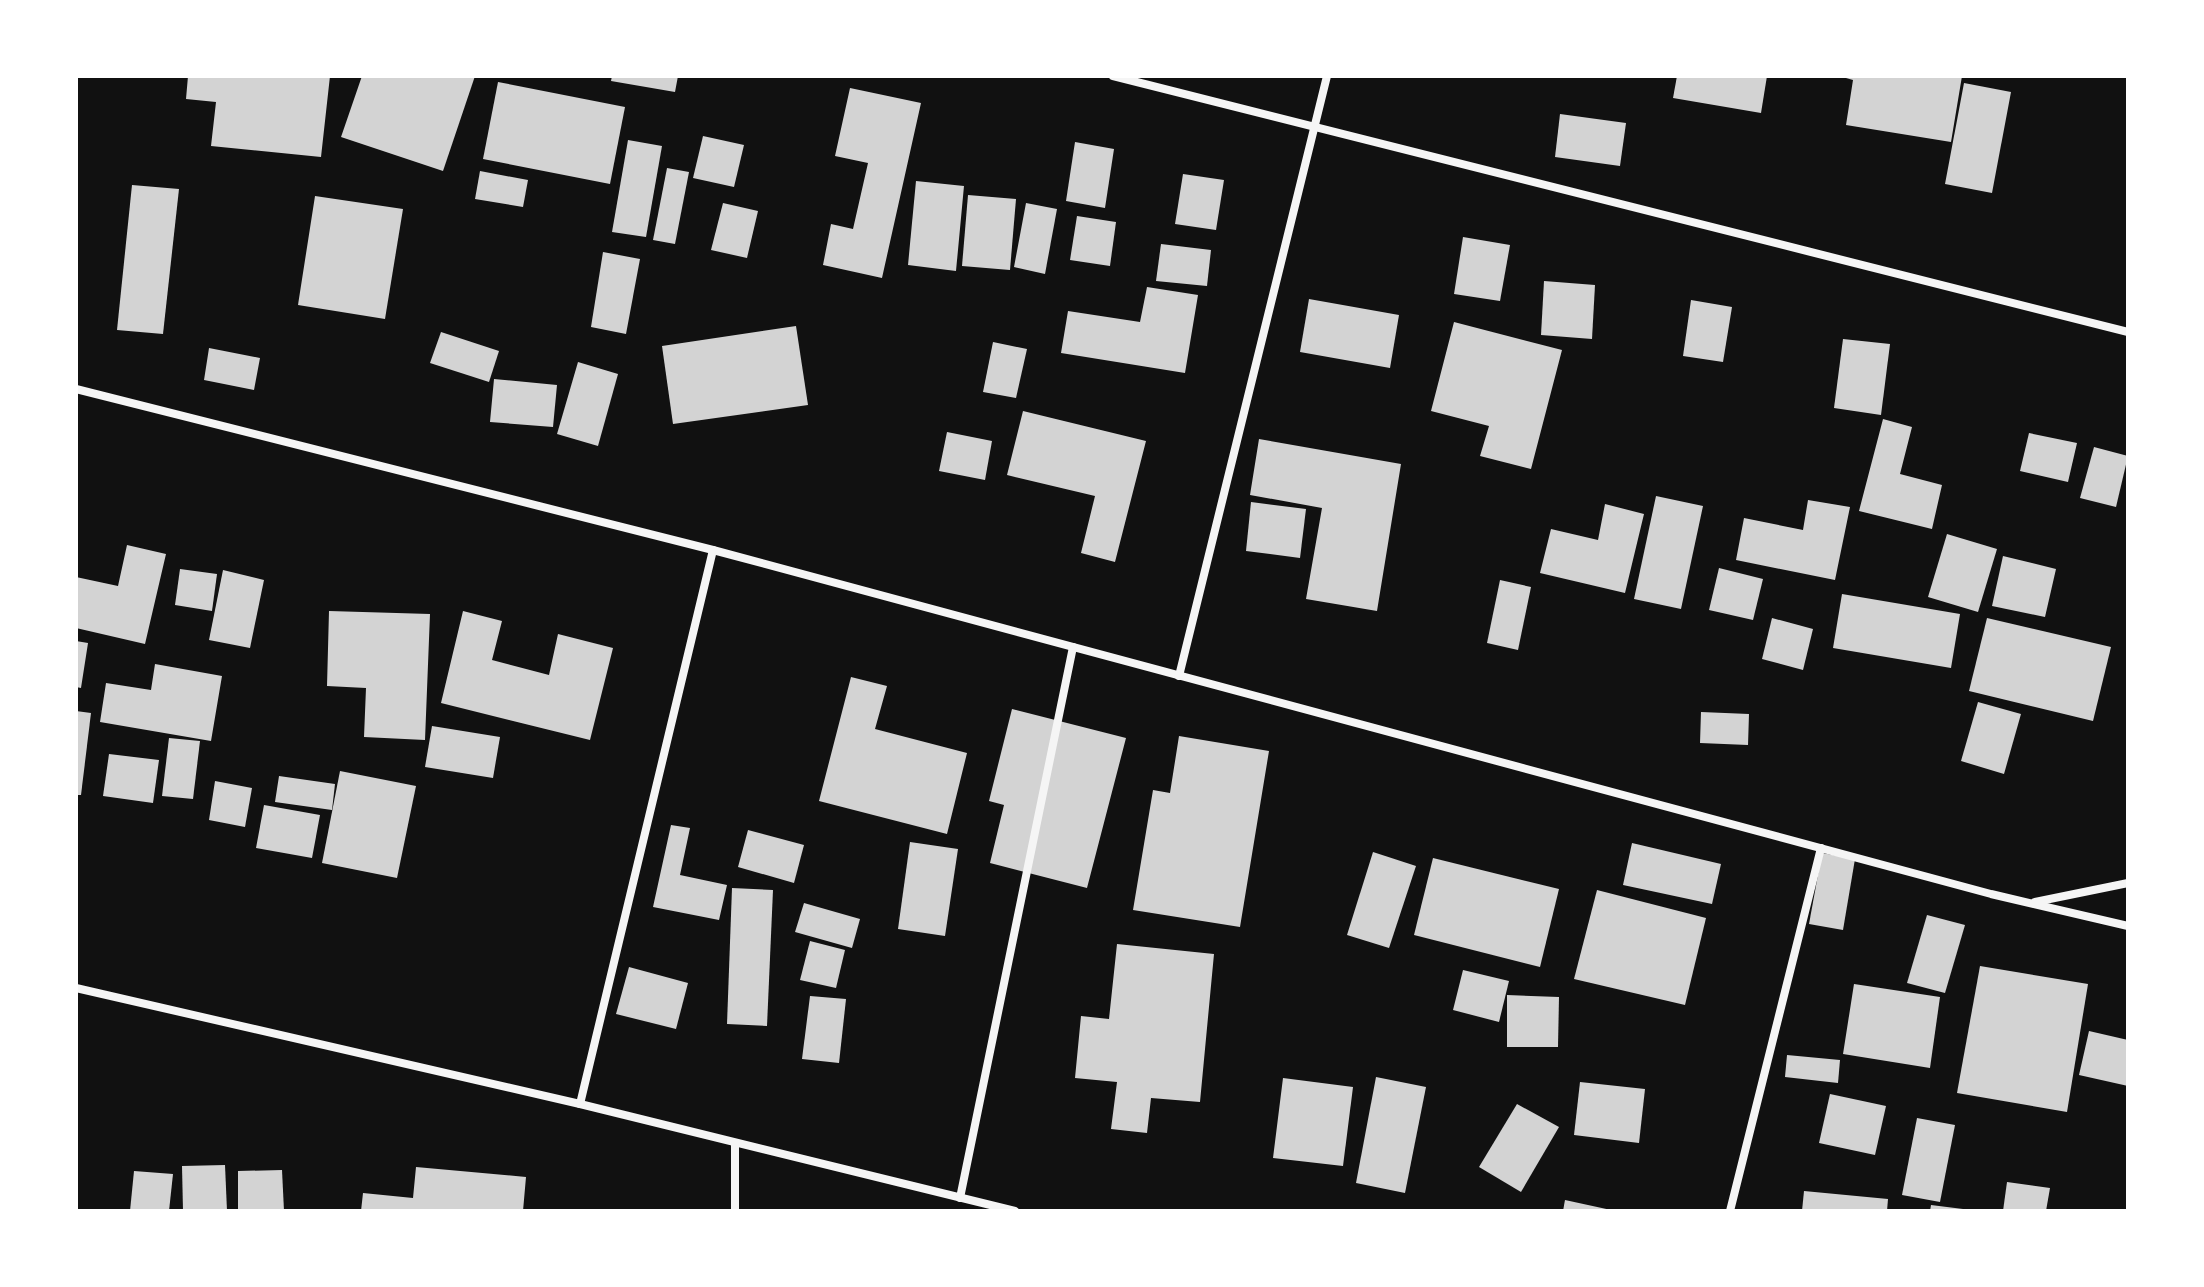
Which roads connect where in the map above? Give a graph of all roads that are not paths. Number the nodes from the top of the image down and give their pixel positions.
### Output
1 (1113, 76) edge
2 (1327, 76) edge
3 (1316, 128) junction
4 (2128, 332) edge
5 (76, 389) edge
6 (713, 550) junction
7 (1073, 647) junction
8 (1179, 676) junction
9 (1821, 848) junction
10 (2128, 883) edge
11 (2030, 903) junction
12 (2128, 926) edge
13 (76, 988) edge
14 (580, 1104) junction
15 (735, 1143) junction
16 (960, 1198) junction
17 (735, 1211) edge
18 (1015, 1211) edge
19 (1730, 1211) edge

1 - 3 street
2 - 3 street
3 - 4 street
3 - 8 street
5 - 6 street
6 - 7 street
6 - 14 street
7 - 8 street
7 - 16 street
8 - 9 street
9 - 11 street
9 - 19 street
10 - 11 street
11 - 12 street
13 - 14 street
14 - 15 street
15 - 16 street
15 - 17 street
16 - 18 street

